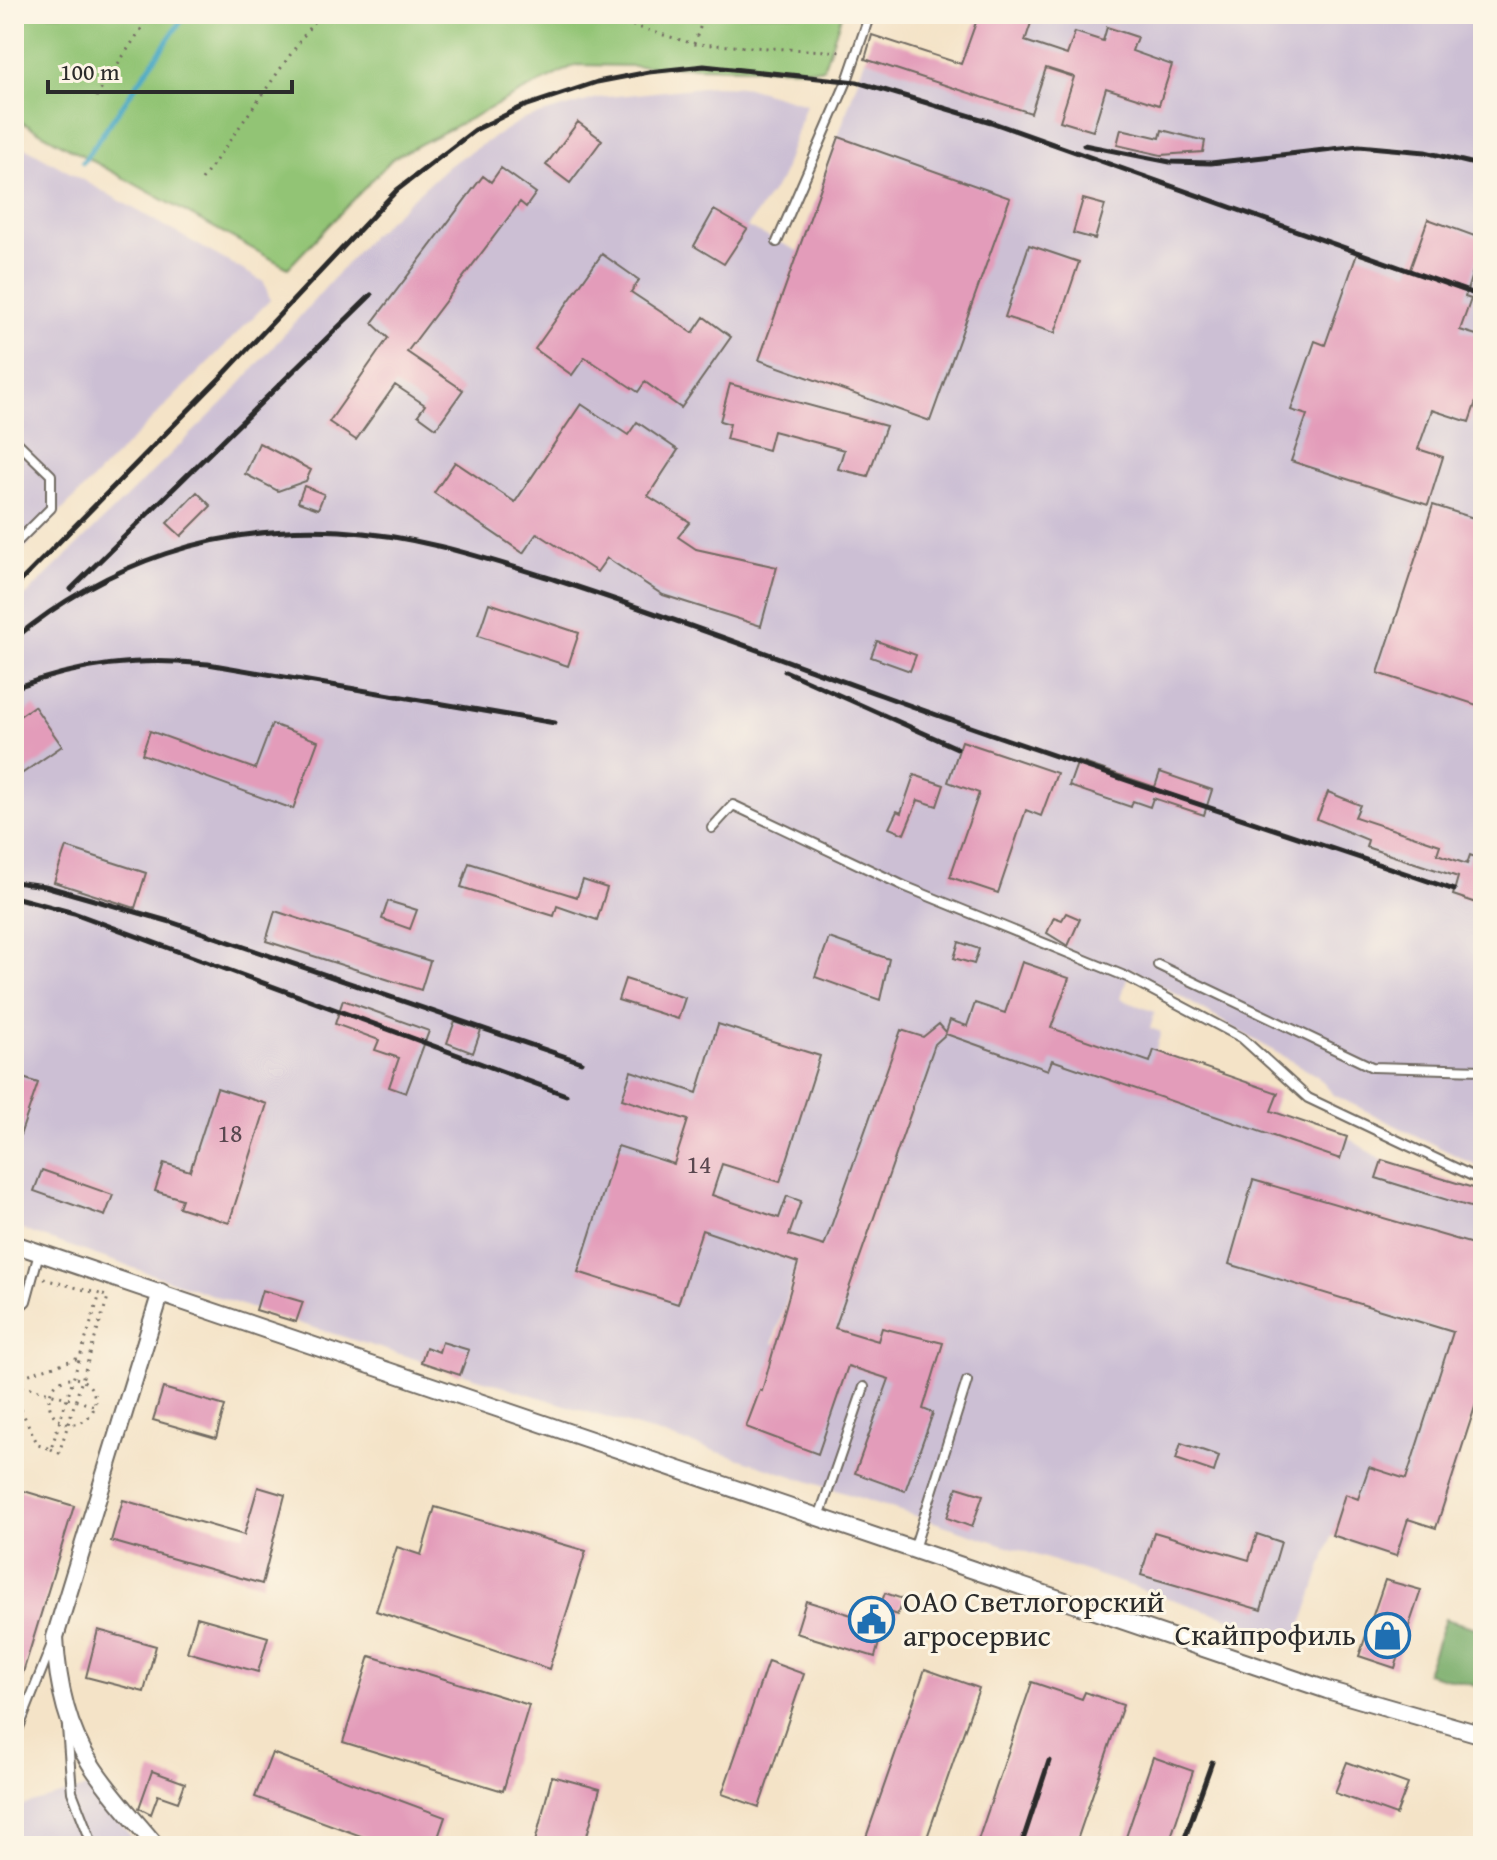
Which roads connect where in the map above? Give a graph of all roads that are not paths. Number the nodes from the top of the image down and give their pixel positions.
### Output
1 (870, 14) edge
2 (777, 242) dead end
3 (14, 439) edge
4 (14, 545) edge
5 (712, 828) dead end
6 (1158, 965) dead end
7 (1483, 1070) edge
8 (1483, 1181) edge
9 (14, 1244) edge
10 (40, 1253) junction
11 (161, 1292) junction
12 (14, 1312) edge
13 (967, 1381) dead end
14 (864, 1387) dead end
15 (819, 1517) junction
16 (914, 1549) junction
17 (55, 1637) junction
18 (65, 1706) junction
19 (1483, 1735) edge
20 (14, 1740) edge
21 (93, 1846) edge
22 (156, 1846) edge

1 - 2 lane
3 - 4 lane
5 - 8 lane
6 - 7 lane
9 - 10 street
10 - 11 street
10 - 12 lane
11 - 15 street
11 - 17 street
13 - 16 lane
14 - 15 lane
15 - 16 street
16 - 19 street
17 - 18 street
17 - 20 lane
18 - 21 lane
18 - 22 street

